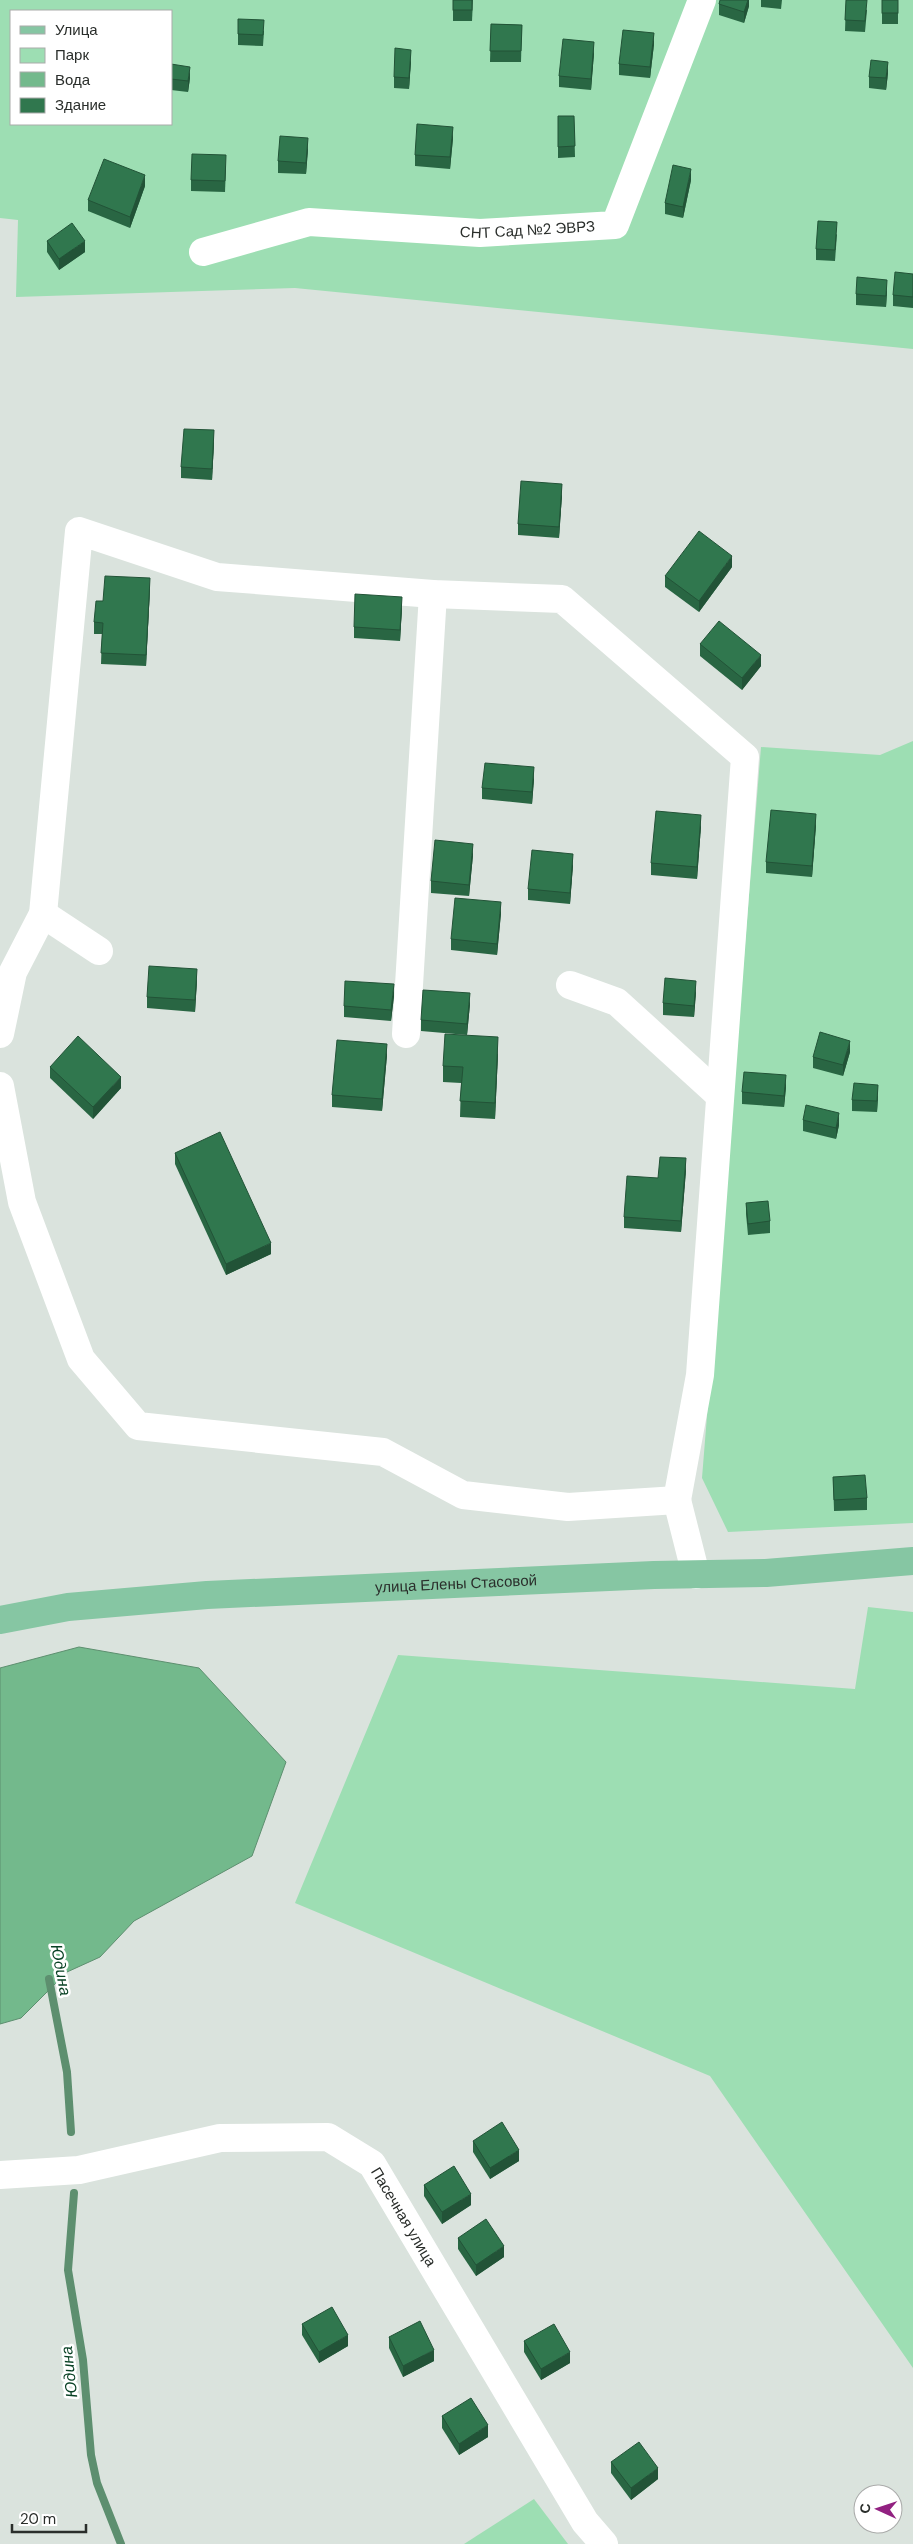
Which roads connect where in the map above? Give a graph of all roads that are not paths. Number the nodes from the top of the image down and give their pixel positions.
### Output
1 (702, 0) edge
2 (202, 252) dead end
3 (433, 594) junction
4 (43, 914) junction
5 (99, 951) dead end
6 (570, 985) dead end
7 (0, 1034) edge
8 (406, 1034) dead end
9 (0, 1086) edge
10 (719, 1095) junction
11 (0, 1179) edge
12 (22, 1202) junction
13 (677, 1500) junction
14 (913, 1561) edge
15 (696, 1574) junction
16 (0, 1620) edge
17 (0, 2176) edge
18 (604, 2544) edge

1 - 2 street, СНТ Сад №2 ЭВРЗ
3 - 4 street
3 - 8 street
3 - 10 street
4 - 5 street
4 - 7 street
6 - 10 street
9 - 12 street
10 - 13 street
11 - 12 street
12 - 13 street
13 - 15 street
14 - 15 main road, улица Елены Стасовой
15 - 16 main road, улица Елены Стасовой
17 - 18 street, Пасечная улица

